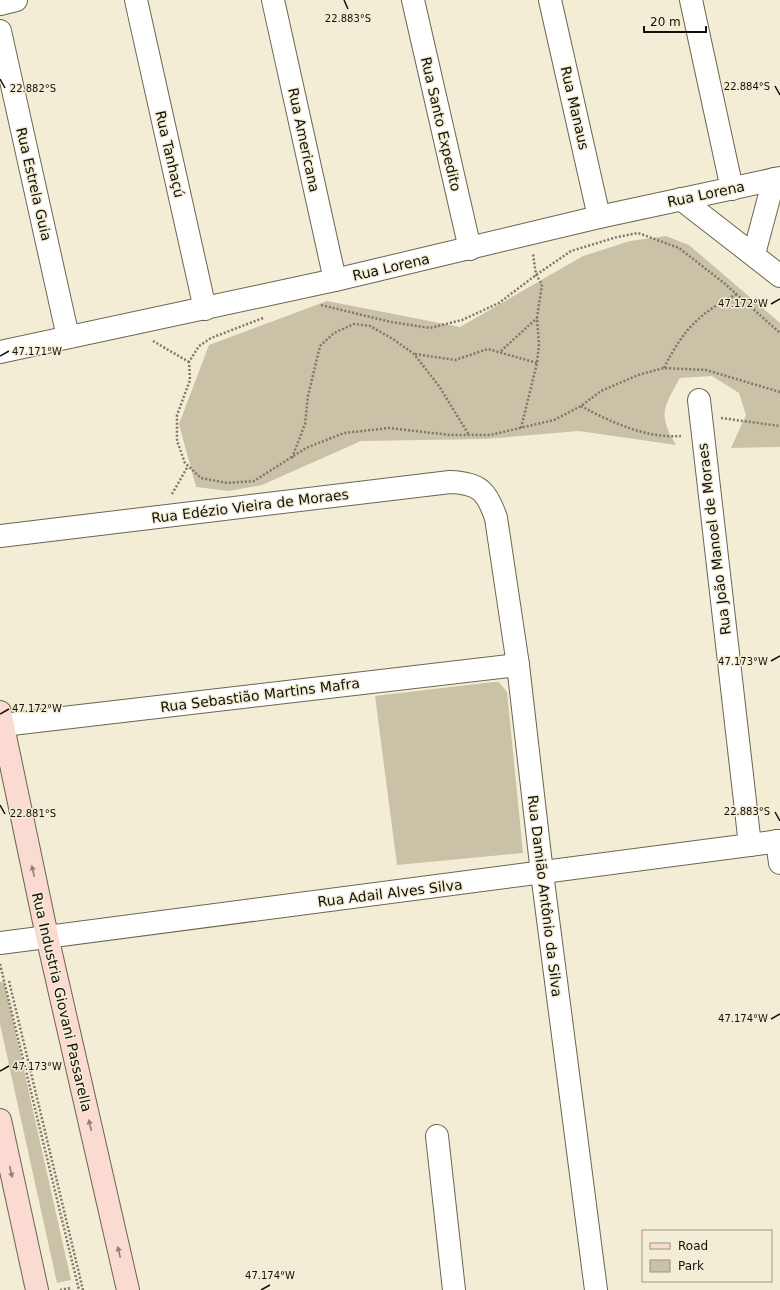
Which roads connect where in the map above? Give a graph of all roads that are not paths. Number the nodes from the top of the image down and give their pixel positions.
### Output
1 (16, 0) edge
2 (136, 0) edge
3 (272, 0) edge
4 (413, 0) edge
5 (550, 0) edge
6 (691, 0) edge
7 (0, 4) edge
8 (0, 31) edge
9 (777, 178) edge
10 (732, 189) junction
11 (681, 199) junction
12 (599, 217) junction
13 (470, 249) junction
14 (754, 254) junction
15 (780, 276) edge
16 (334, 280) junction
17 (205, 309) junction
18 (68, 337) junction
19 (0, 352) edge
20 (700, 416) road end
21 (491, 502) joint
22 (0, 536) edge
23 (518, 665) junction
24 (2, 719) edge
25 (779, 841) edge
26 (750, 845) junction
27 (780, 863) edge
28 (542, 874) junction
29 (46, 936) junction
30 (0, 943) edge
31 (0, 1120) edge
32 (437, 1136) dead end
33 (37, 1290) edge
34 (128, 1290) edge
35 (454, 1290) edge
36 (596, 1290) edge

1 - 7 street
2 - 17 street, Rua Tanhaçú
3 - 16 street, Rua Americana
4 - 13 street, Rua Santo Expedito
5 - 12 street, Rua Manaus
6 - 10 street
8 - 18 street, Rua Estrela Guia
9 - 10 street, Rua Lorena
9 - 14 street
10 - 11 street, Rua Lorena
11 - 12 street, Rua Lorena
11 - 14 street
12 - 13 street, Rua Lorena
13 - 16 street, Rua Lorena
14 - 15 street
16 - 17 street, Rua Lorena
17 - 18 street, Rua Lorena
18 - 19 street, Rua Lorena
20 - 26 street, Rua João Manoel de Moraes
21 - 22 street, Rua Edézio Vieira de Moraes
21 - 23 street, Rua Damião Antônio da Silva
23 - 24 street, Rua Sebastião Martins Mafra
23 - 28 street, Rua Damião Antônio da Silva
29 -> 24 street, Rua Industria Giovani Passarella
25 - 26 street, Rua Adail Alves Silva
25 - 27 street
26 - 28 street, Rua Adail Alves Silva
28 - 29 street, Rua Adail Alves Silva
28 - 36 street, Rua Damião Antônio da Silva
29 - 30 street, Rua Adail Alves Silva
34 -> 29 street, Rua Industria Giovani Passarella
31 -> 33 street
32 - 35 street

